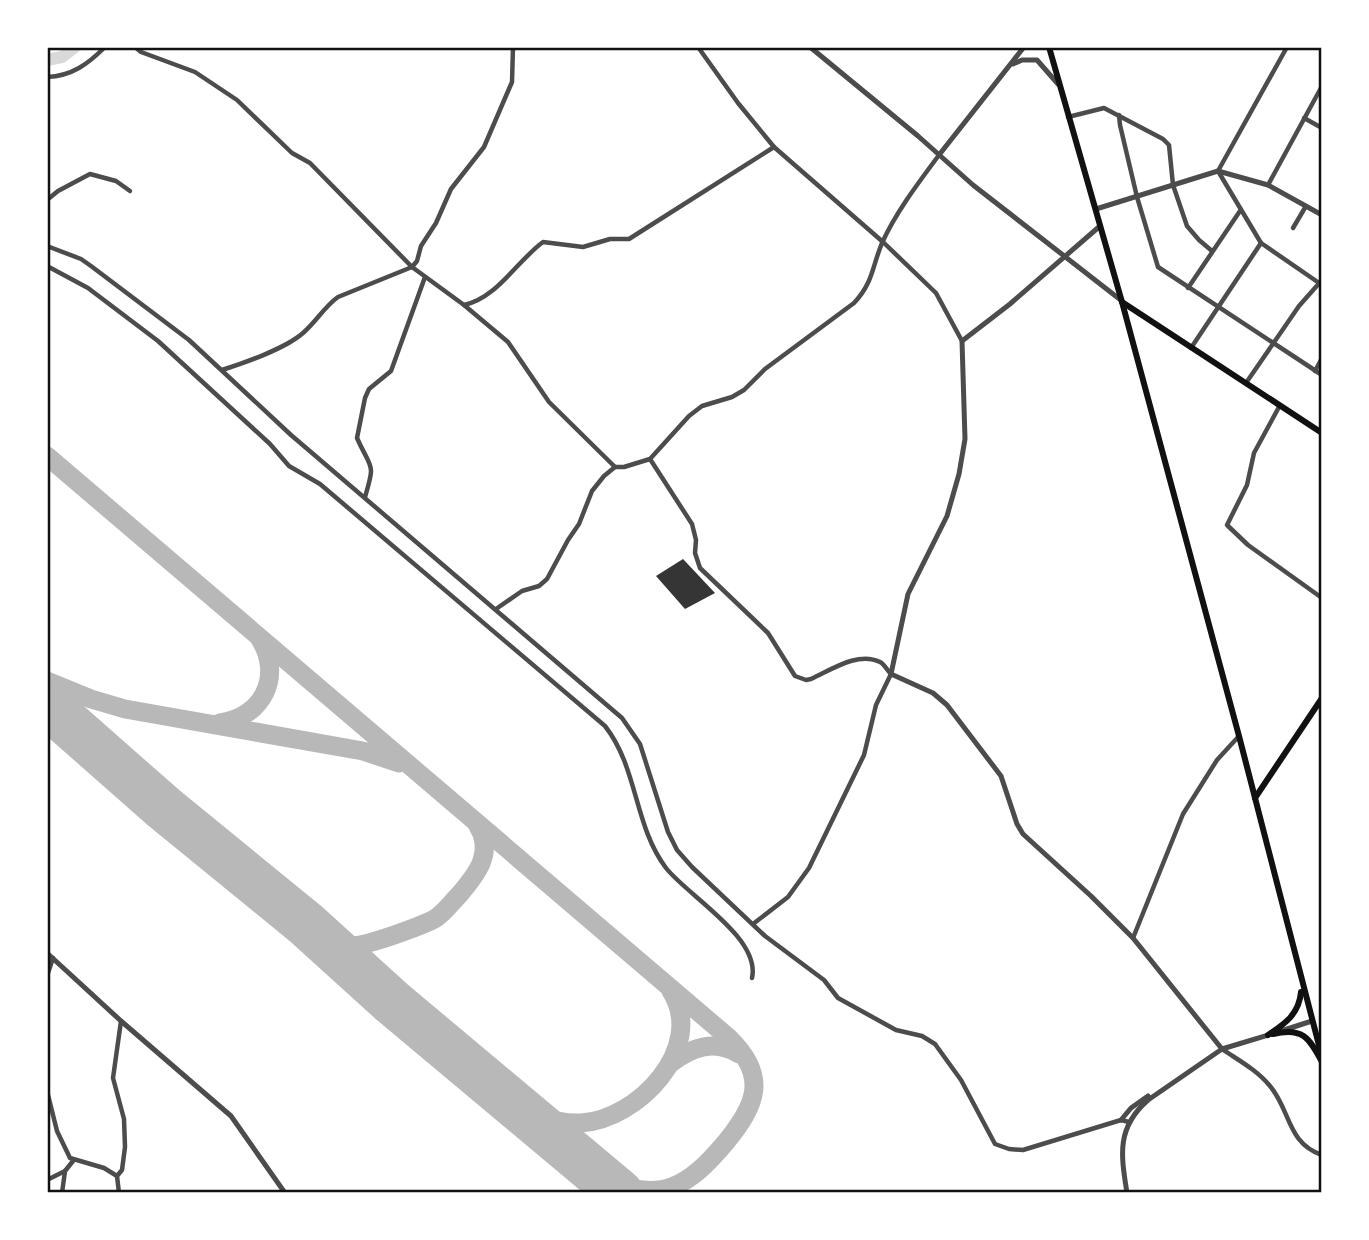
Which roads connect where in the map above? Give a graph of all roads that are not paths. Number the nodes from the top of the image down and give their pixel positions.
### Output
1 (105, 47) edge
2 (135, 47) edge
3 (513, 47) edge
4 (698, 47) edge
5 (810, 47) edge
6 (1024, 47) edge
7 (1049, 47) edge
8 (1287, 47) edge
9 (1010, 65) junction
10 (47, 77) edge
11 (1059, 85) junction
12 (1322, 86) edge
13 (1119, 115) junction
14 (1068, 117) junction
15 (1304, 118) junction
16 (1322, 128) edge
17 (774, 147) junction
18 (939, 155) junction
19 (1218, 171) junction
20 (1173, 185) junction
21 (1268, 185) junction
22 (130, 191) dead end
23 (1137, 197) junction
24 (47, 201) edge
25 (1306, 206) junction
26 (1096, 209) junction
27 (1240, 211) junction
28 (1322, 215) edge
29 (1100, 226) junction
30 (1293, 228) dead end
31 (883, 242) junction
32 (1261, 243) junction
33 (47, 246) edge
34 (1212, 251) junction
35 (1064, 257) junction
36 (47, 266) edge
37 (412, 267) junction
38 (425, 277) junction
39 (1321, 283) edge
40 (1188, 288) junction
41 (1122, 302) junction
42 (464, 305) junction
43 (1220, 308) junction
44 (962, 341) junction
45 (1275, 342) junction
46 (1191, 348) junction
47 (1322, 358) edge
48 (222, 370) junction
49 (1315, 371) junction
50 (1322, 375) edge
51 (1246, 384) junction
52 (1279, 407) junction
53 (1322, 433) edge
54 (650, 459) junction
55 (615, 467) junction
56 (365, 497) junction
57 (1322, 597) edge
58 (496, 609) junction
59 (891, 674) junction
60 (1322, 698) edge
61 (1239, 736) junction
62 (1255, 798) junction
63 (753, 925) junction
64 (1133, 938) junction
65 (47, 953) edge
66 (53, 958) junction
67 (1299, 975) junction
68 (47, 976) edge
69 (752, 978) dead end
70 (1322, 1017) edge
71 (121, 1021) junction
72 (1312, 1021) junction
73 (1268, 1035) junction
74 (1222, 1049) junction
75 (1322, 1060) edge
76 (1167, 1087) junction
77 (47, 1091) edge
78 (1121, 1120) junction
79 (1129, 1122) junction
80 (1322, 1154) edge
81 (73, 1161) junction
82 (65, 1171) junction
83 (117, 1176) junction
84 (47, 1180) edge
85 (62, 1193) edge
86 (119, 1193) edge
87 (285, 1193) edge
88 (1126, 1193) edge

1 - 10 street
2 - 37 street
3 - 37 street
4 - 17 street
5 - 18 street
6 - 9 street
7 - 11 main road
8 - 19 street
9 - 11 street
9 - 18 street
11 - 14 main road
12 - 15 street
13 - 14 street
13 - 20 street
13 - 23 street
14 - 26 main road
15 - 16 street
15 - 21 street
17 - 31 street
17 - 42 street
18 - 31 street
18 - 35 street
19 - 20 street
19 - 21 street
19 - 27 street
20 - 23 street
20 - 34 street
21 - 25 street
22 - 24 street
23 - 26 street
23 - 40 street
25 - 28 street
25 - 30 street
26 - 29 main road
27 - 32 street
27 - 34 street
29 - 35 street
29 - 41 main road
31 - 44 street
31 - 54 street
32 - 39 street
32 - 43 street
33 - 48 street
34 - 40 street
35 - 41 street
35 - 44 street
36 - 69 street
37 - 38 street
37 - 48 street
38 - 42 street
38 - 56 street
39 - 45 street
40 - 43 street
41 - 46 main road
41 - 61 main road
42 - 55 street
43 - 45 street
43 - 46 street
44 - 59 street
45 - 49 street
45 - 51 street
46 - 51 main road
47 - 49 street
48 - 56 street
49 - 50 street
51 - 52 main road
52 - 53 main road
52 - 57 street
54 - 55 street
54 - 59 street
55 - 58 street
56 - 58 street
58 - 63 street
59 - 63 street
59 - 64 street
60 - 62 main road
61 - 62 main road
61 - 64 street
62 - 67 main road
63 - 78 street
64 - 74 street
65 - 66 street
66 - 68 street
66 - 71 street
67 - 72 main road
67 - 73 main road
70 - 72 street
71 - 83 street
71 - 87 street
72 - 73 street
72 - 75 main road
73 - 74 street
73 - 75 main road
74 - 76 street
74 - 80 street
76 - 78 street
76 - 79 street
77 - 81 street
78 - 79 street
79 - 88 street
81 - 82 street
81 - 83 street
82 - 84 street
82 - 85 street
83 - 86 street

